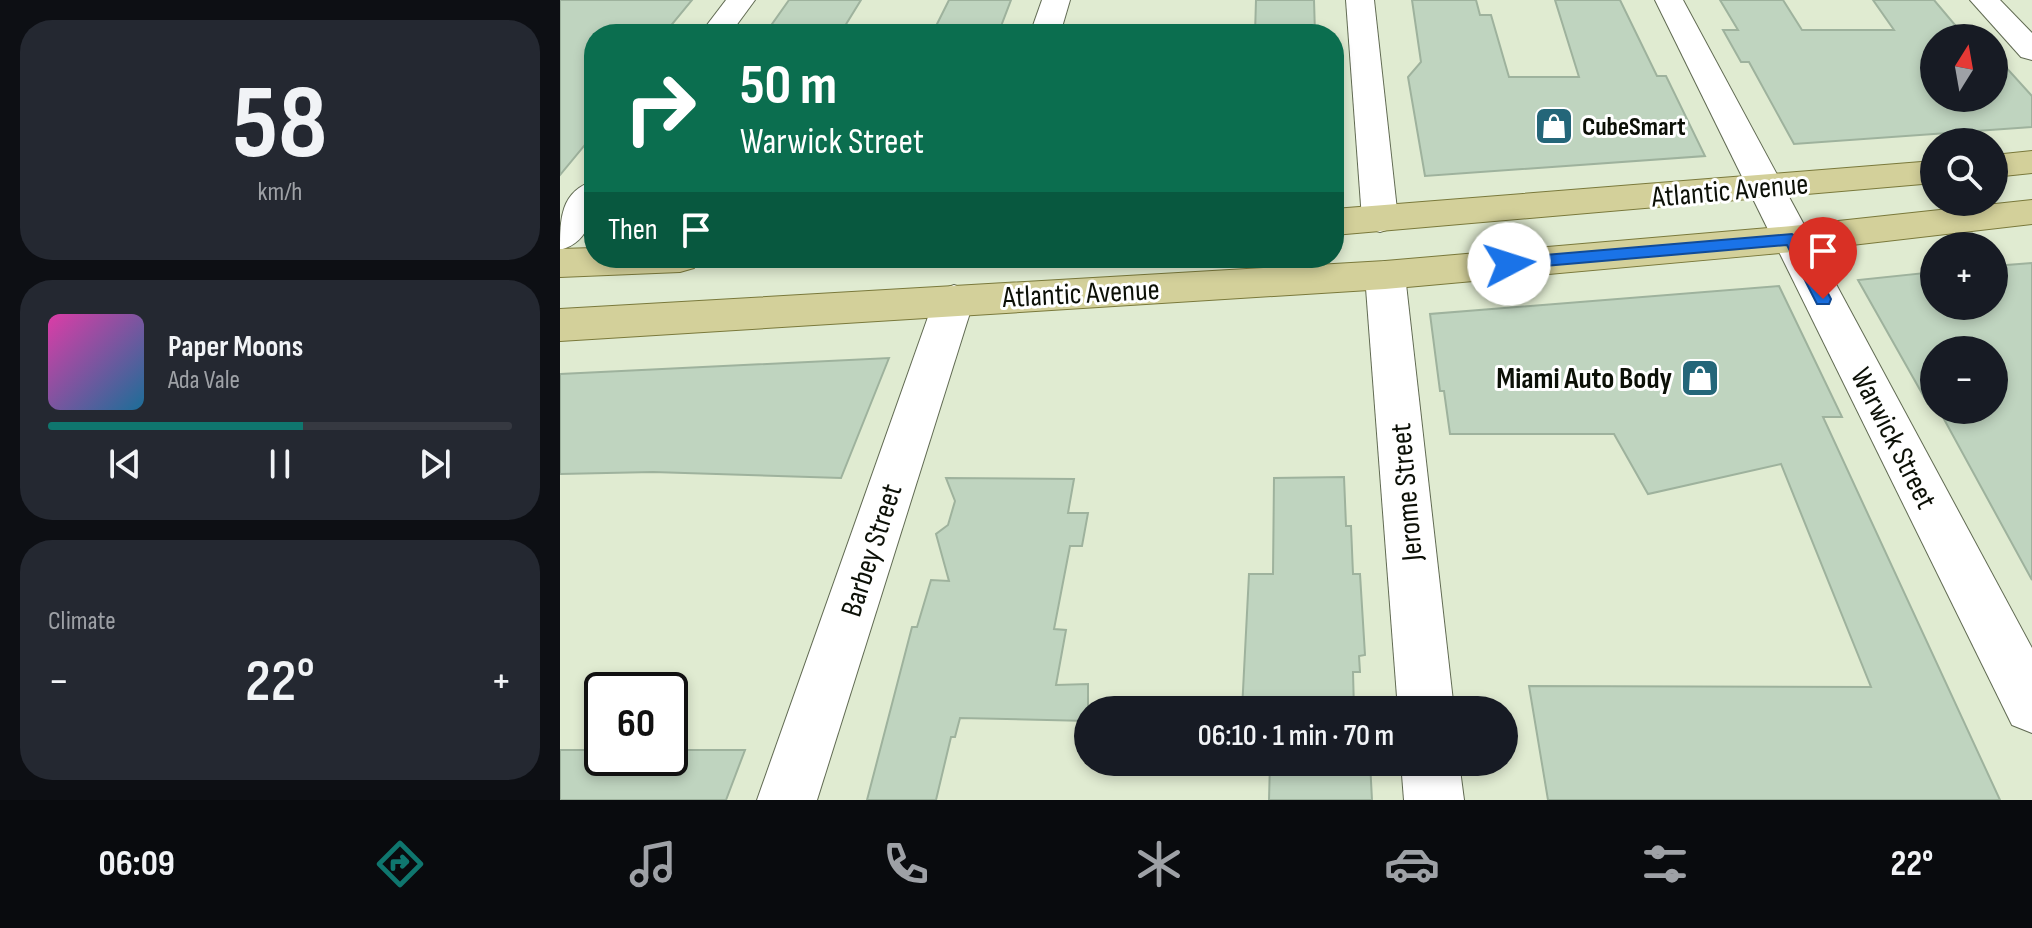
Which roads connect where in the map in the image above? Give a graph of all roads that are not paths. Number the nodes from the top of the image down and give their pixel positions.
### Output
1 (741, 0) edge
2 (1056, 0) edge
3 (1360, 0) edge
4 (1669, 0) edge
5 (1984, 0) edge
6 (723, 24) edge
7 (1048, 24) edge
8 (2032, 51) edge
9 (2032, 162) edge
10 (2008, 165) edge
11 (1920, 173) edge
12 (1766, 188) junction
13 (584, 206) edge
14 (2032, 212) edge
15 (1380, 219) junction
16 (1344, 221) edge
17 (560, 237) edge
18 (1792, 239) junction
19 (584, 262) edge
20 (560, 263) edge
21 (1385, 275) junction
22 (954, 300) junction
23 (560, 325) edge
24 (1425, 696) edge
25 (2032, 705) edge
26 (1431, 776) edge
27 (787, 800) edge
28 (1434, 800) edge

1 - 6 street
2 - 7 street
3 - 15 street
4 - 12 street, Warwick Street
5 - 8 street
9 - 10 main road
11 - 12 main road, Atlantic Avenue
12 - 15 main road, Atlantic Avenue
12 - 18 street, Warwick Street
13 - 17 street
14 - 18 main road, Atlantic Avenue
15 - 16 main road, Atlantic Avenue
18 - 21 main road, Atlantic Avenue
18 - 25 street, Warwick Street
19 - 20 main road
21 - 22 main road, Atlantic Avenue
21 - 24 street, Jerome Street
22 - 23 main road, Atlantic Avenue
22 - 27 street, Barbey Street
26 - 28 street

